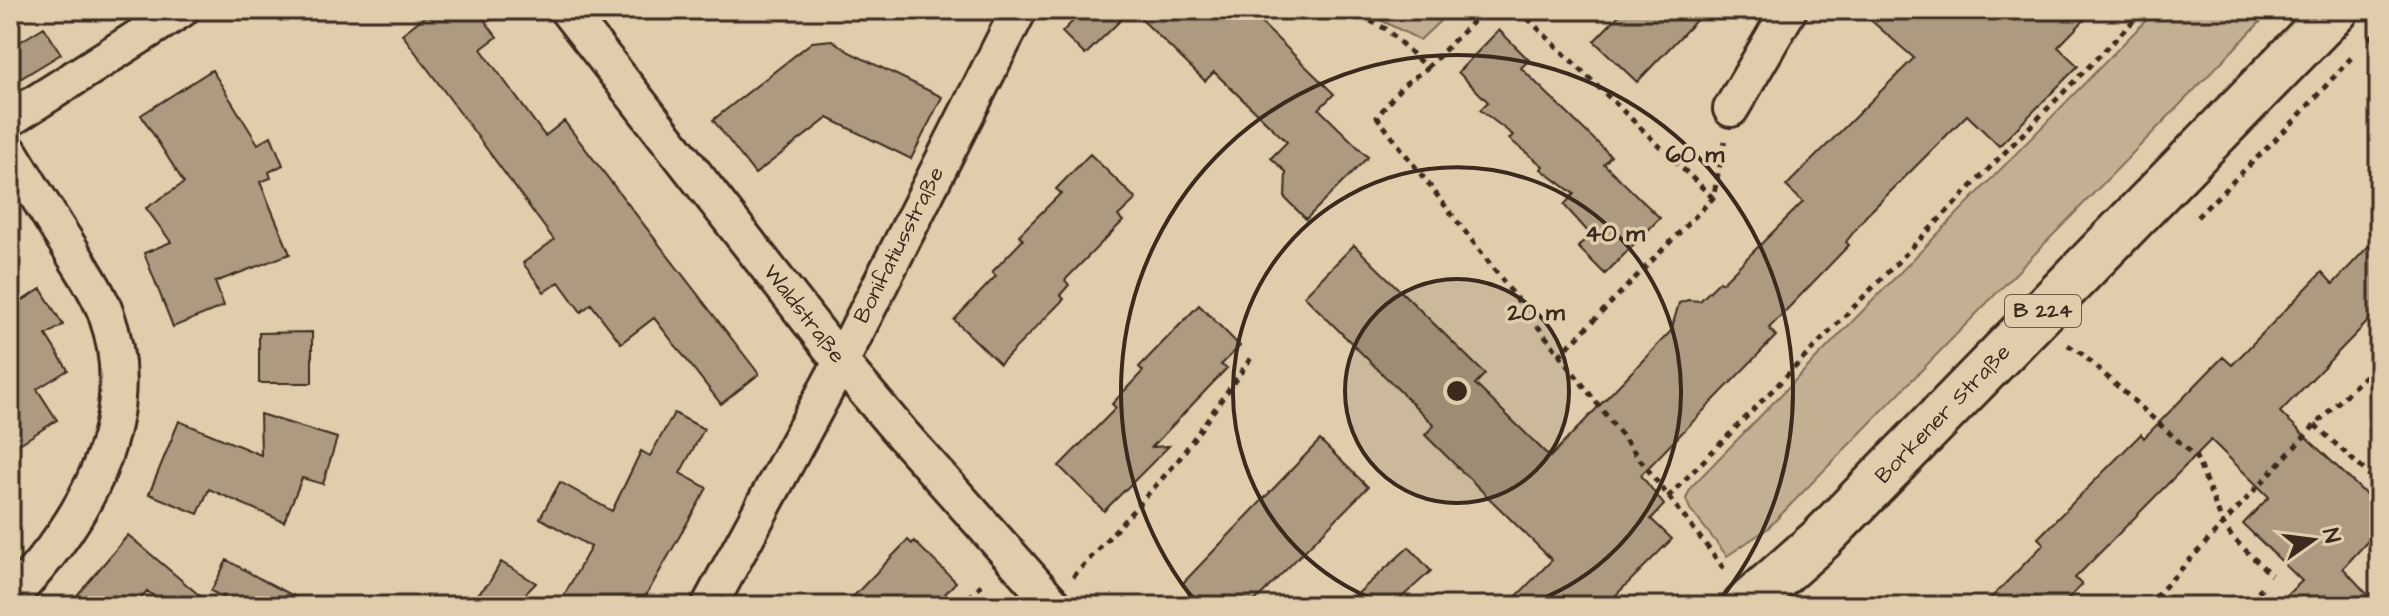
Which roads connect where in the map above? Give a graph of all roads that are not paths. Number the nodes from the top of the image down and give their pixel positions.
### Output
1 (181, 10) edge
2 (567, 10) edge
3 (1019, 10) edge
4 (1789, 10) edge
5 (2336, 10) edge
6 (1731, 109) road end
7 (10, 119) edge
8 (10, 152) edge
9 (841, 362) junction
10 (10, 598) edge
11 (1053, 604) edge
12 (1747, 604) edge
13 (709, 606) edge

1 - 7 street
2 - 9 street, Waldstraße
3 - 9 street, Bonifatiusstraße
4 - 6 street
5 - 12 main road, Borkener Straße / B 224
8 - 10 street
9 - 11 street, Waldstraße
9 - 13 street, Bonifatiusstraße

